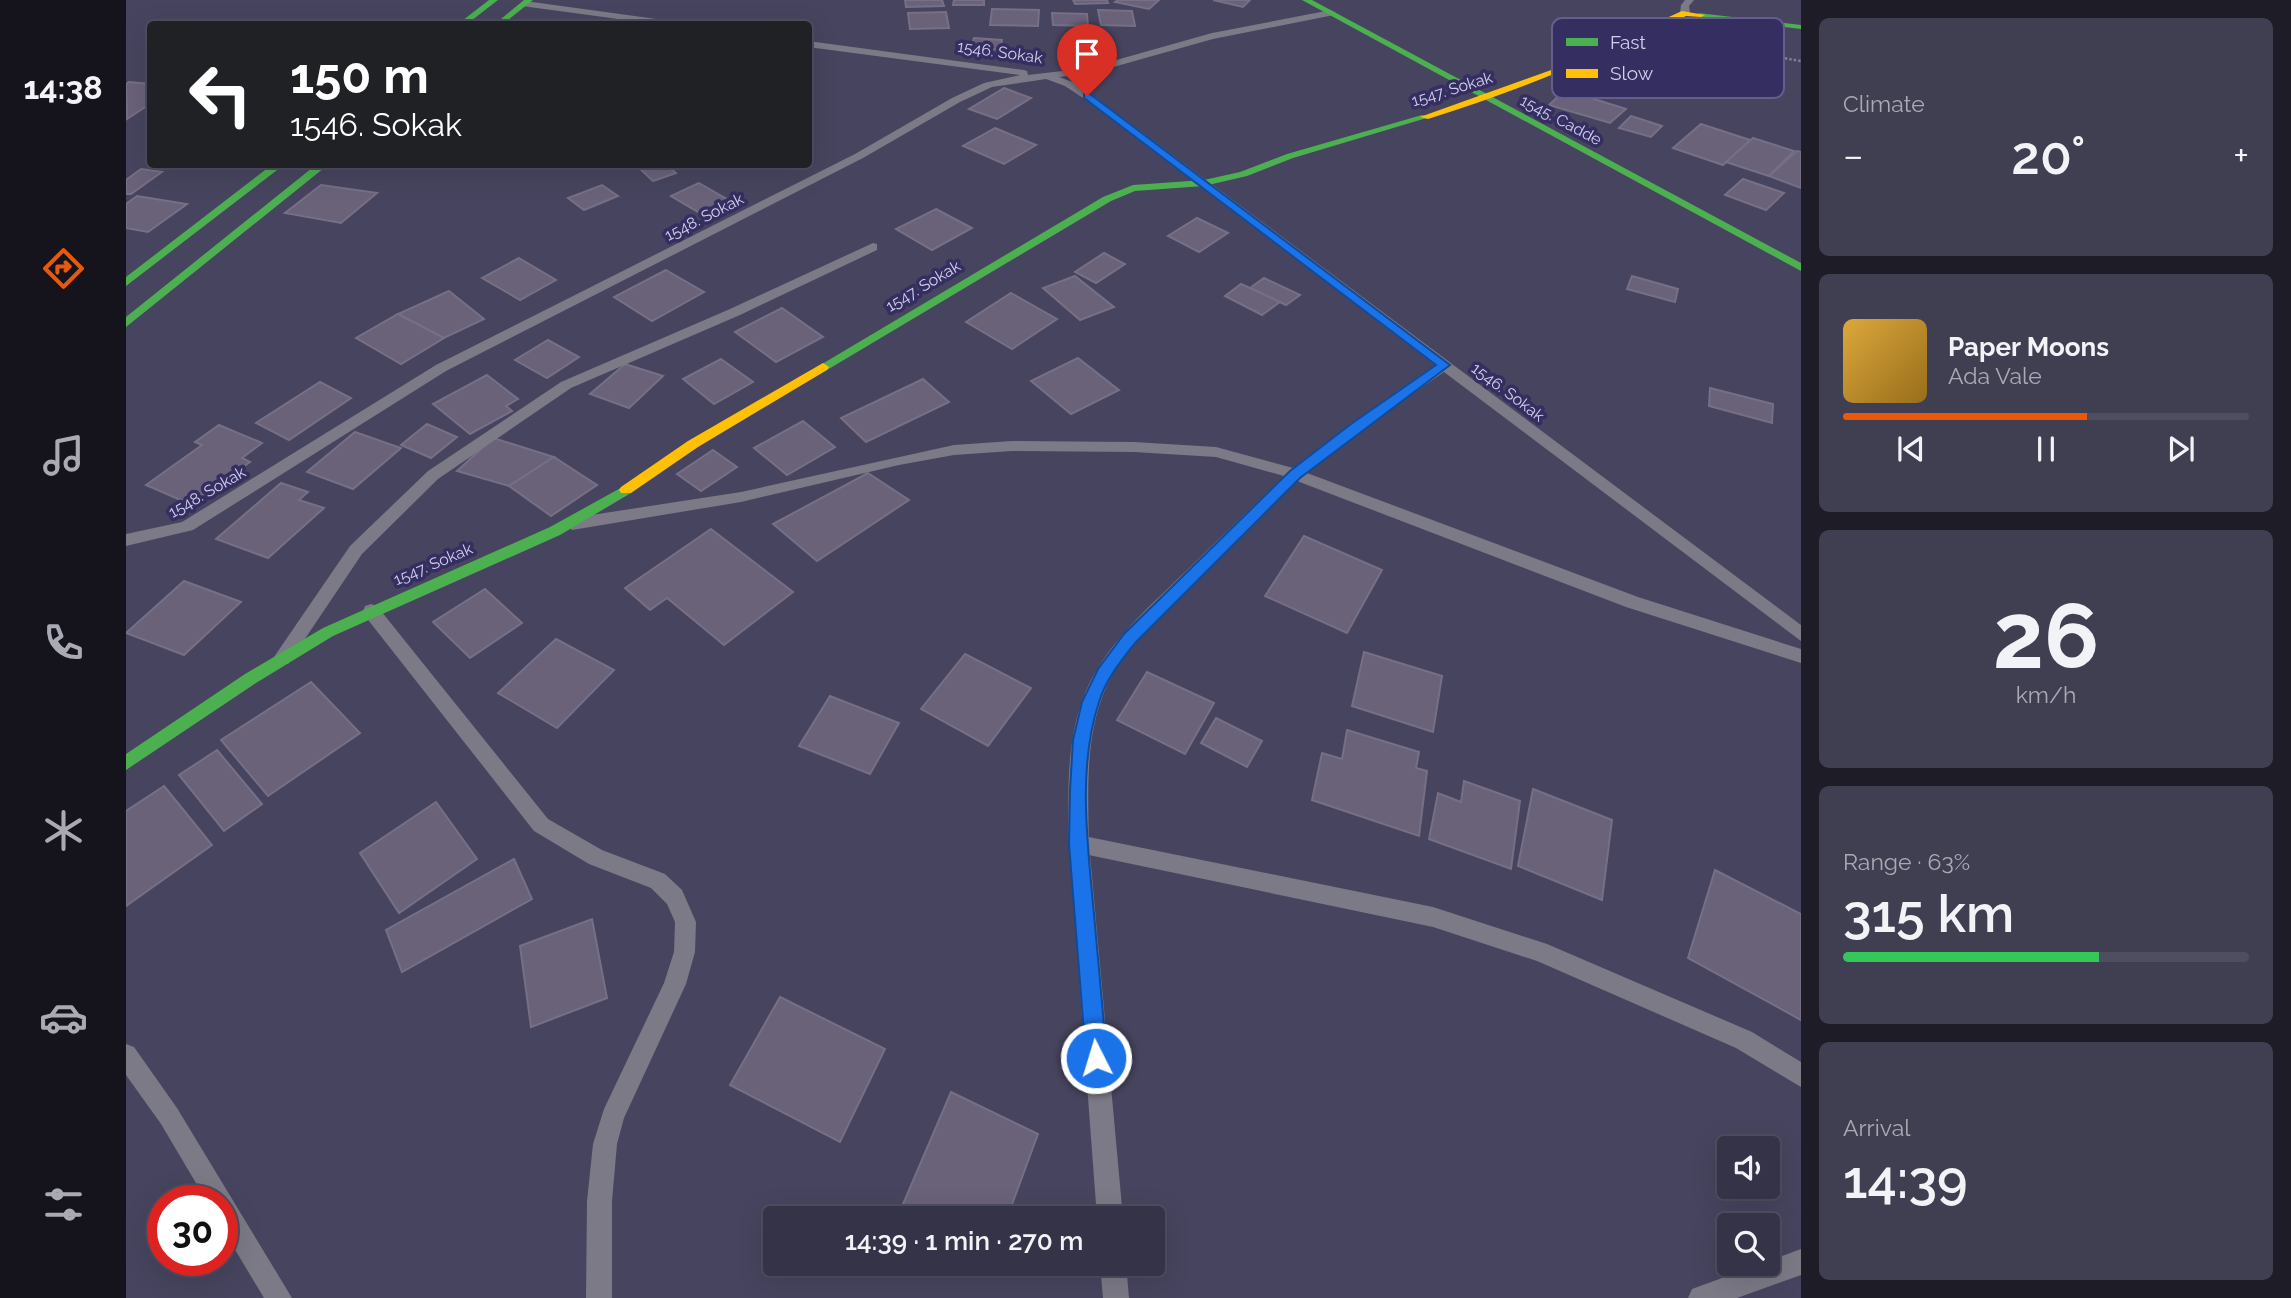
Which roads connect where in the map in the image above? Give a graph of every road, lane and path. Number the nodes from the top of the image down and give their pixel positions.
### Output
1 (494, 0) edge
2 (1306, 0) edge
3 (527, 2) edge
4 (1688, 6) edge
5 (1331, 13) junction
6 (1666, 18) edge
7 (1753, 18) edge
8 (466, 21) edge
9 (503, 21) edge
10 (651, 21) edge
11 (812, 45) edge
12 (1552, 74) edge
13 (1047, 76) junction
14 (1485, 99) junction
15 (275, 168) edge
16 (319, 168) edge
17 (1204, 183) junction
18 (873, 247) dead end
19 (1801, 268) edge
20 (126, 283) edge
21 (126, 323) edge
22 (1444, 365) junction
23 (1295, 474) junction
24 (572, 524) junction
25 (126, 540) edge
26 (371, 611) junction
27 (1801, 634) edge
28 (1801, 656) edge
29 (282, 659) junction
30 (126, 763) edge
31 (1079, 844) junction
32 (126, 1055) edge
33 (1801, 1075) edge
34 (211, 1185) edge
35 (1109, 1206) edge
36 (238, 1230) edge
37 (1801, 1262) edge
38 (1114, 1276) edge
39 (279, 1298) edge
40 (599, 1298) edge
41 (1116, 1298) edge
42 (1701, 1298) edge

1 - 8 street
2 - 5 street, 1545. Cadde
3 - 9 street
3 - 10 street
4 - 6 street, 1547. Sokak
4 - 7 street, 1547. Sokak
5 - 13 street, 1548. Sokak
5 - 14 street, 1545. Cadde
11 - 13 street, 1546. Sokak
12 - 14 street, 1547. Sokak
13 - 17 street, 1546. Sokak
13 - 25 street, 1548. Sokak
14 - 17 street, 1547. Sokak
14 - 19 street, 1545. Cadde
15 - 20 street
16 - 21 street
17 - 22 street, 1546. Sokak
17 - 24 street, 1547. Sokak
18 - 29 street
22 - 23 street
22 - 27 street, 1546. Sokak
23 - 24 street
23 - 28 street
23 - 31 street
24 - 26 street, 1547. Sokak
26 - 29 street, 1547. Sokak
26 - 40 street
29 - 30 street, 1547. Sokak
31 - 33 street
31 - 35 street
32 - 34 street
36 - 39 street
37 - 42 street
38 - 41 street

